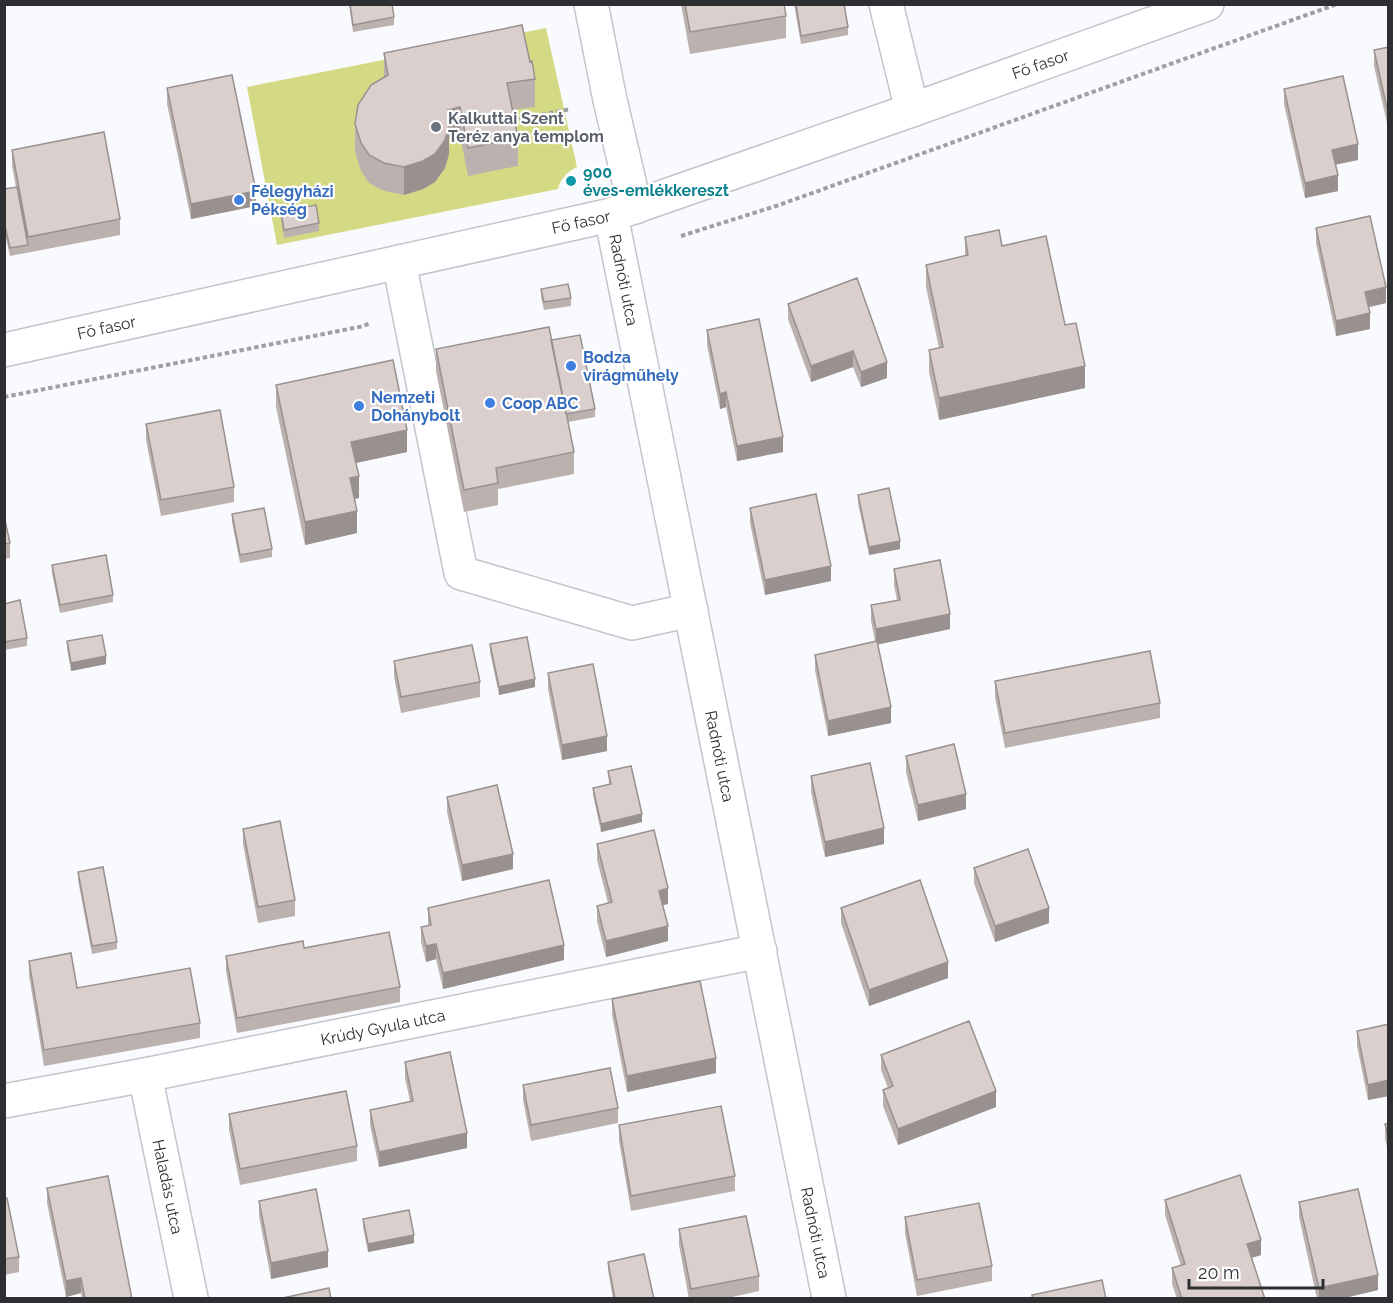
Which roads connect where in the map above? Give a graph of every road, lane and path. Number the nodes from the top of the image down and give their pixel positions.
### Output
1 (591, 4) edge
2 (886, 4) edge
3 (1207, 4) edge
4 (610, 100) junction
5 (912, 110) junction
6 (512, 120) edge
7 (623, 211) junction
8 (399, 262) junction
9 (4, 350) edge
10 (691, 610) junction
11 (760, 951) junction
12 (145, 1075) junction
13 (4, 1101) edge
14 (191, 1299) edge
15 (829, 1299) edge

1 - 4 street, Radnóti utca
2 - 5 street
3 - 5 street, Fő fasor
4 - 6 path
4 - 7 street, Radnóti utca
5 - 7 street, Fő fasor
7 - 8 street, Fő fasor
7 - 10 street, Radnóti utca
8 - 9 street, Fő fasor
8 - 10 street
10 - 11 street, Radnóti utca
11 - 12 street, Krúdy Gyula utca
11 - 15 street, Radnóti utca
12 - 13 street, Krúdy Gyula utca
12 - 14 street, Haladás utca

